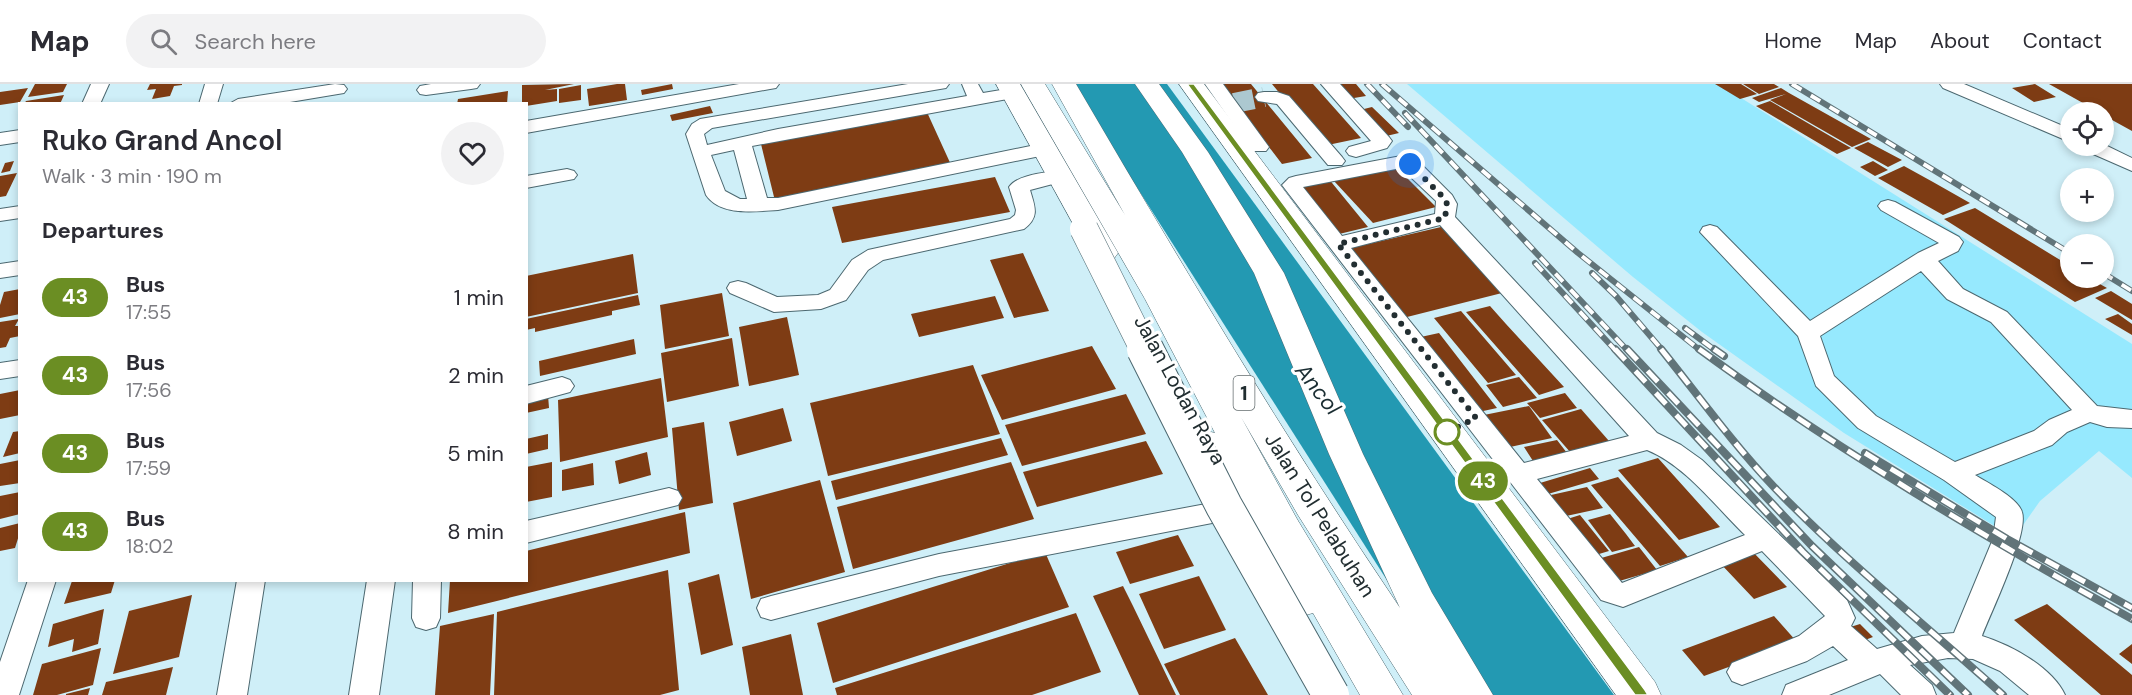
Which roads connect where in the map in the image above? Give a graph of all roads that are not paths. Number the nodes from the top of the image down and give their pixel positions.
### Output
1 (100, 84) edge
2 (214, 84) edge
3 (471, 84) edge
4 (770, 84) edge
5 (940, 84) edge
6 (1064, 84) edge
7 (1147, 84) edge
8 (1191, 84) edge
9 (1214, 84) edge
10 (1330, 84) edge
11 (1949, 84) edge
12 (1983, 84) edge
13 (1018, 87) edge
14 (727, 89) edge
15 (337, 92) edge
16 (426, 92) edge
17 (974, 92) edge
18 (1264, 97) tunnel mouth
19 (92, 102) edge
20 (208, 102) edge
21 (254, 102) edge
22 (1232, 114) junction
23 (2060, 115) edge
24 (732, 119) junction
25 (528, 127) edge
26 (2060, 132) edge
27 (18, 136) edge
28 (0, 139) edge
29 (2114, 139) edge
30 (742, 143) junction
31 (1258, 147) dead end
32 (2132, 147) edge
33 (1045, 149) junction
34 (1356, 151) dead end
35 (700, 152) junction
36 (2113, 156) edge
37 (1335, 161) dead end
38 (2132, 165) edge
39 (567, 175) dead end
40 (528, 182) edge
41 (1065, 185) junction
42 (759, 205) junction
43 (1888, 206) dead end
44 (18, 212) edge
45 (0, 215) edge
46 (1445, 218) junction
47 (1710, 232) dead end
48 (1338, 244) junction
49 (1926, 258) junction
50 (18, 268) edge
51 (0, 271) edge
52 (738, 288) dead end
53 (1389, 330) junction
54 (1808, 333) junction
55 (18, 368) edge
56 (0, 371) edge
57 (562, 386) dead end
58 (528, 394) edge
59 (2089, 413) junction
60 (2132, 419) edge
61 (1648, 440) junction
62 (1953, 473) junction
63 (1520, 474) junction
64 (669, 498) dead end
65 (1246, 507) junction
66 (528, 532) edge
67 (1766, 538) junction
68 (41, 582) edge
69 (251, 582) edge
70 (381, 582) edge
71 (427, 582) edge
72 (771, 608) dead end
73 (426, 618) dead end
74 (1834, 630) junction
75 (1964, 644) junction
76 (1878, 661) junction
77 (1742, 672) dead end
78 (4, 695) edge
79 (232, 695) edge
80 (364, 695) edge
81 (1331, 695) edge
82 (1356, 695) edge
83 (1382, 695) edge
84 (1435, 695) edge
85 (1472, 695) edge
86 (1640, 695) edge
87 (1797, 695) edge
88 (1921, 695) edge
89 (2050, 695) edge

1 - 19 street
2 - 20 street
3 - 16 street
4 - 14 street
5 - 24 street
6 - 84 highway, Jalan Tol Pelabuhan / 1
7 - 85 highway
8 - 22 highway
9 - 22 street
10 - 34 street
11 - 26 street
12 - 23 street
13 - 17 street
13 - 33 highway, Jalan Lodan Raya
13 - 83 highway, Jalan Tol Pelabuhan / 1
14 - 24 street
14 - 25 street
15 - 21 street
17 - 30 street
18 - 37 street
22 - 31 street
22 - 53 highway
24 - 35 street
27 - 28 street
29 - 32 street
30 - 35 street
30 - 42 street
33 - 41 highway, Jalan Lodan Raya
33 - 42 street
35 - 42 street
36 - 38 street
39 - 40 street
41 - 52 street
41 - 65 highway, Jalan Lodan Raya
41 - 81 highway, bridge
43 - 49 street
44 - 45 street
46 - 48 street
46 - 48 street
46 - 61 street
47 - 54 street
48 - 53 street
49 - 54 street
49 - 59 street
50 - 51 street
53 - 63 street
53 - 86 highway
54 - 62 street
55 - 56 street
57 - 58 street
59 - 60 street
59 - 62 street
61 - 63 street
61 - 67 street
62 - 75 street
63 - 67 street
64 - 66 street
65 - 72 street
65 - 82 highway, Jalan Lodan Raya
67 - 74 street
68 - 78 street
69 - 79 street
70 - 80 street
71 - 73 street
74 - 76 street
74 - 77 street
75 - 76 street
75 - 89 street
76 - 87 street
76 - 88 street

